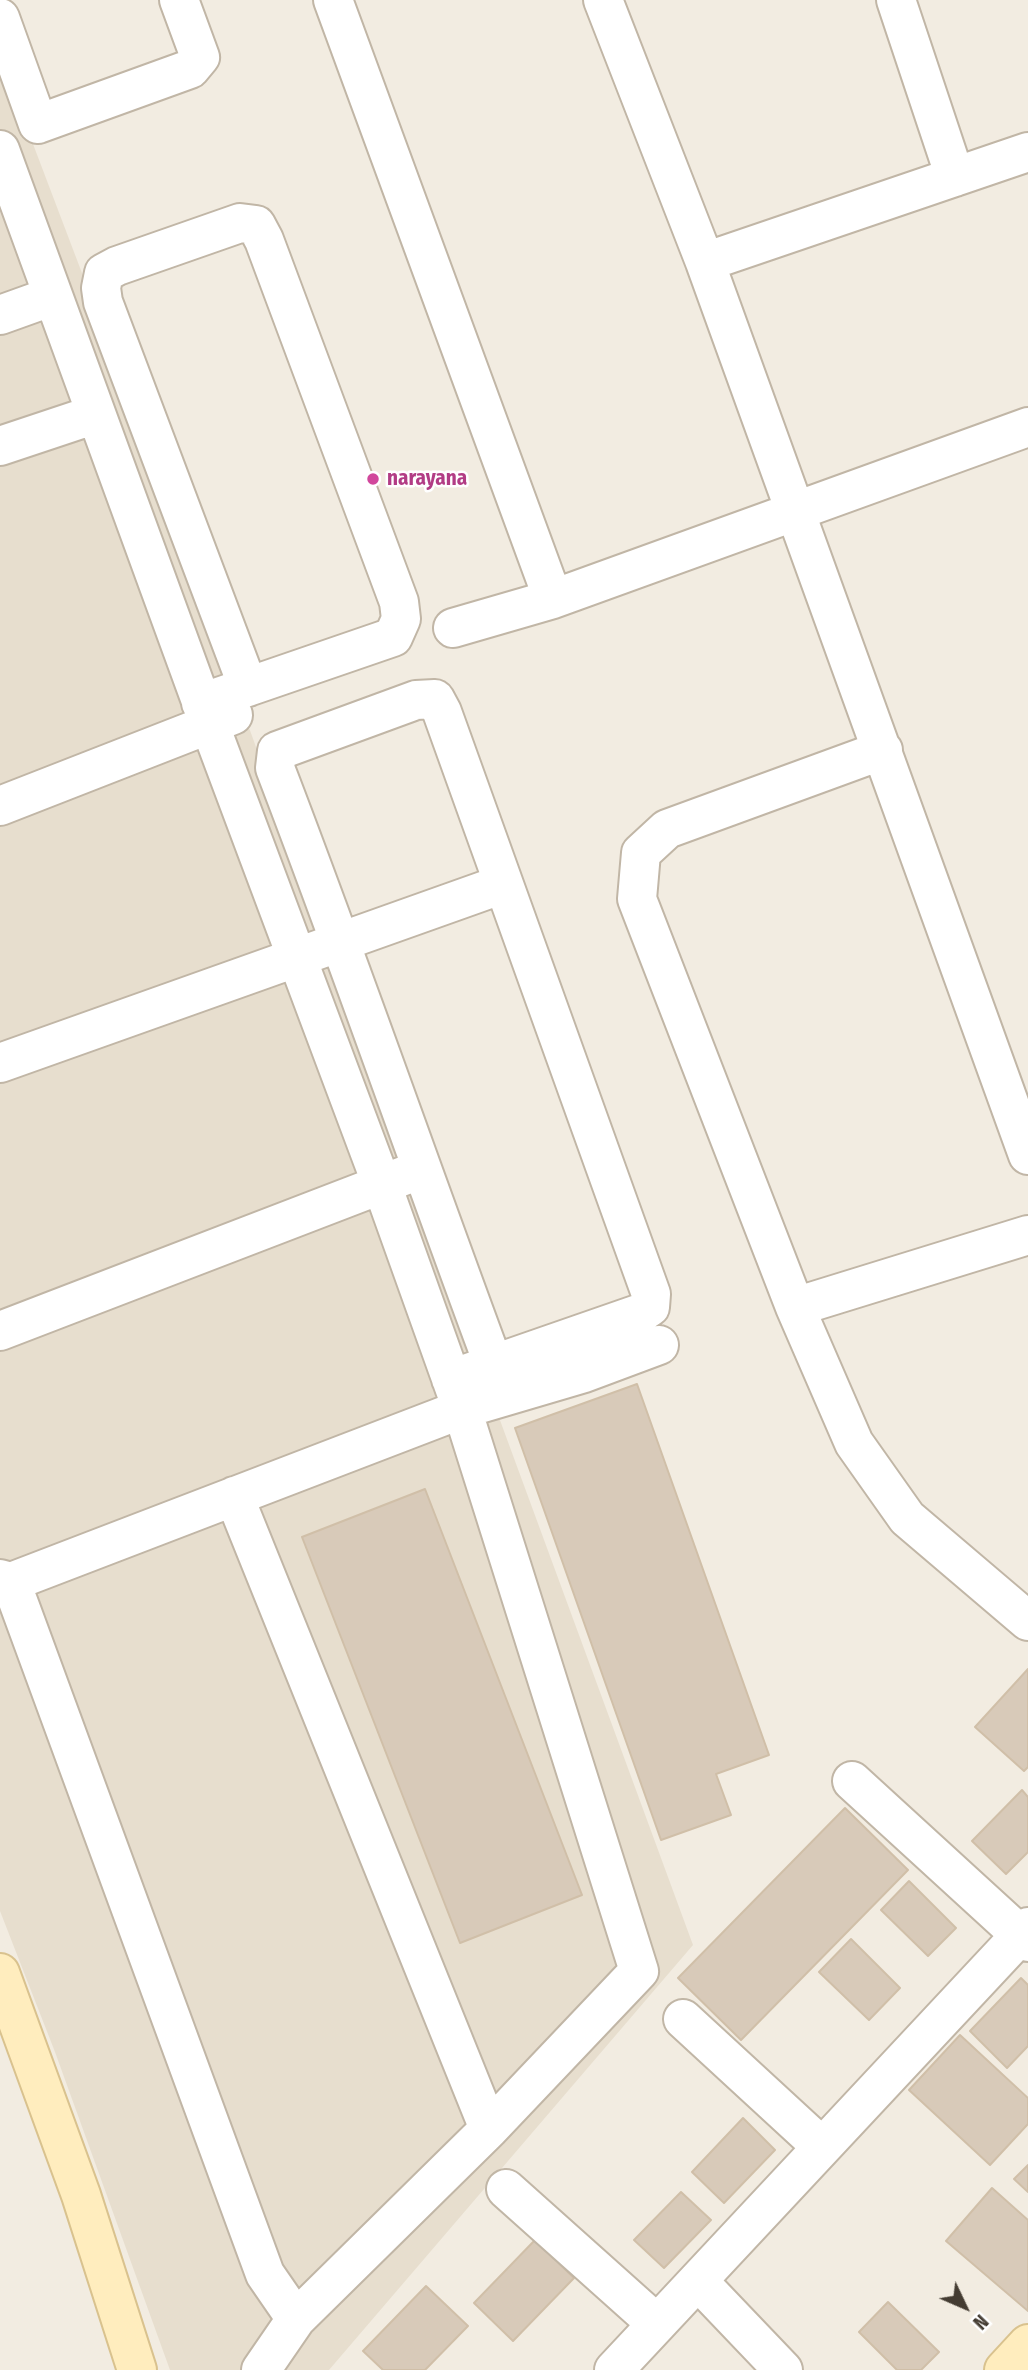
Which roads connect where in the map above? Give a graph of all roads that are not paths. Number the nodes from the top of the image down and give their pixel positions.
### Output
1 (179, 0) edge
2 (333, 0) edge
3 (603, 0) edge
4 (896, 0) edge
5 (0, 18) edge
6 (38, 124) junction
7 (0, 135) edge
8 (1028, 152) edge
9 (3, 167) edge
10 (955, 177) junction
11 (705, 262) junction
12 (53, 296) junction
13 (0, 315) edge
14 (96, 414) junction
15 (1028, 427) edge
16 (0, 446) edge
17 (178, 503) junction
18 (794, 512) junction
19 (135, 522) junction
20 (553, 599) junction
21 (453, 628) dead end
22 (380, 662) dead end
23 (248, 687) junction
24 (205, 713) junction
25 (883, 750) junction
26 (0, 806) edge
27 (503, 884) junction
28 (341, 941) junction
29 (296, 957) junction
30 (0, 1063) edge
31 (1028, 1155) edge
32 (421, 1168) junction
33 (382, 1185) junction
34 (1028, 1235) edge
35 (795, 1307) junction
36 (0, 1331) edge
37 (659, 1345) dead end
38 (494, 1366) junction
39 (456, 1394) junction
40 (234, 1496) junction
41 (6, 1580) edge
42 (1028, 1621) edge
43 (852, 1781) dead end
44 (1026, 1935) edge
45 (0, 1973) edge
46 (683, 2019) dead end
47 (489, 2129) junction
48 (822, 2147) junction
49 (506, 2189) dead end
50 (698, 2281) junction
51 (296, 2319) junction
52 (657, 2324) junction
53 (1028, 2344) edge
54 (137, 2370) edge
55 (261, 2370) edge
56 (614, 2370) edge
57 (783, 2370) edge
58 (1004, 2370) edge

1 - 6 street
2 - 20 street
3 - 11 street
4 - 10 street
5 - 6 street
6 - 7 street
8 - 10 street
9 - 12 street
10 - 11 street
11 - 18 street
12 - 13 street
12 - 14 street
14 - 16 street
14 - 19 street
15 - 18 street
17 - 19 street
17 - 23 street
17 - 23 street
18 - 20 street
18 - 25 street
19 - 24 street
20 - 21 street
22 - 24 street
23 - 24 street
24 - 26 street
24 - 29 street
25 - 31 street
25 - 35 street
27 - 28 street
27 - 28 street
27 - 38 street
28 - 29 street
28 - 32 street
29 - 30 street
29 - 33 street
32 - 33 street
32 - 38 street
33 - 36 street
33 - 39 street
34 - 35 street
35 - 42 street
37 - 39 street
38 - 39 street
39 - 40 street
39 - 47 street
40 - 41 street
40 - 47 street
41 - 51 street
43 - 44 street
44 - 48 street
45 - 54 street
46 - 48 street
47 - 51 street
48 - 50 street
49 - 52 street
50 - 52 street
50 - 57 street
51 - 55 street
52 - 56 street
53 - 58 street

